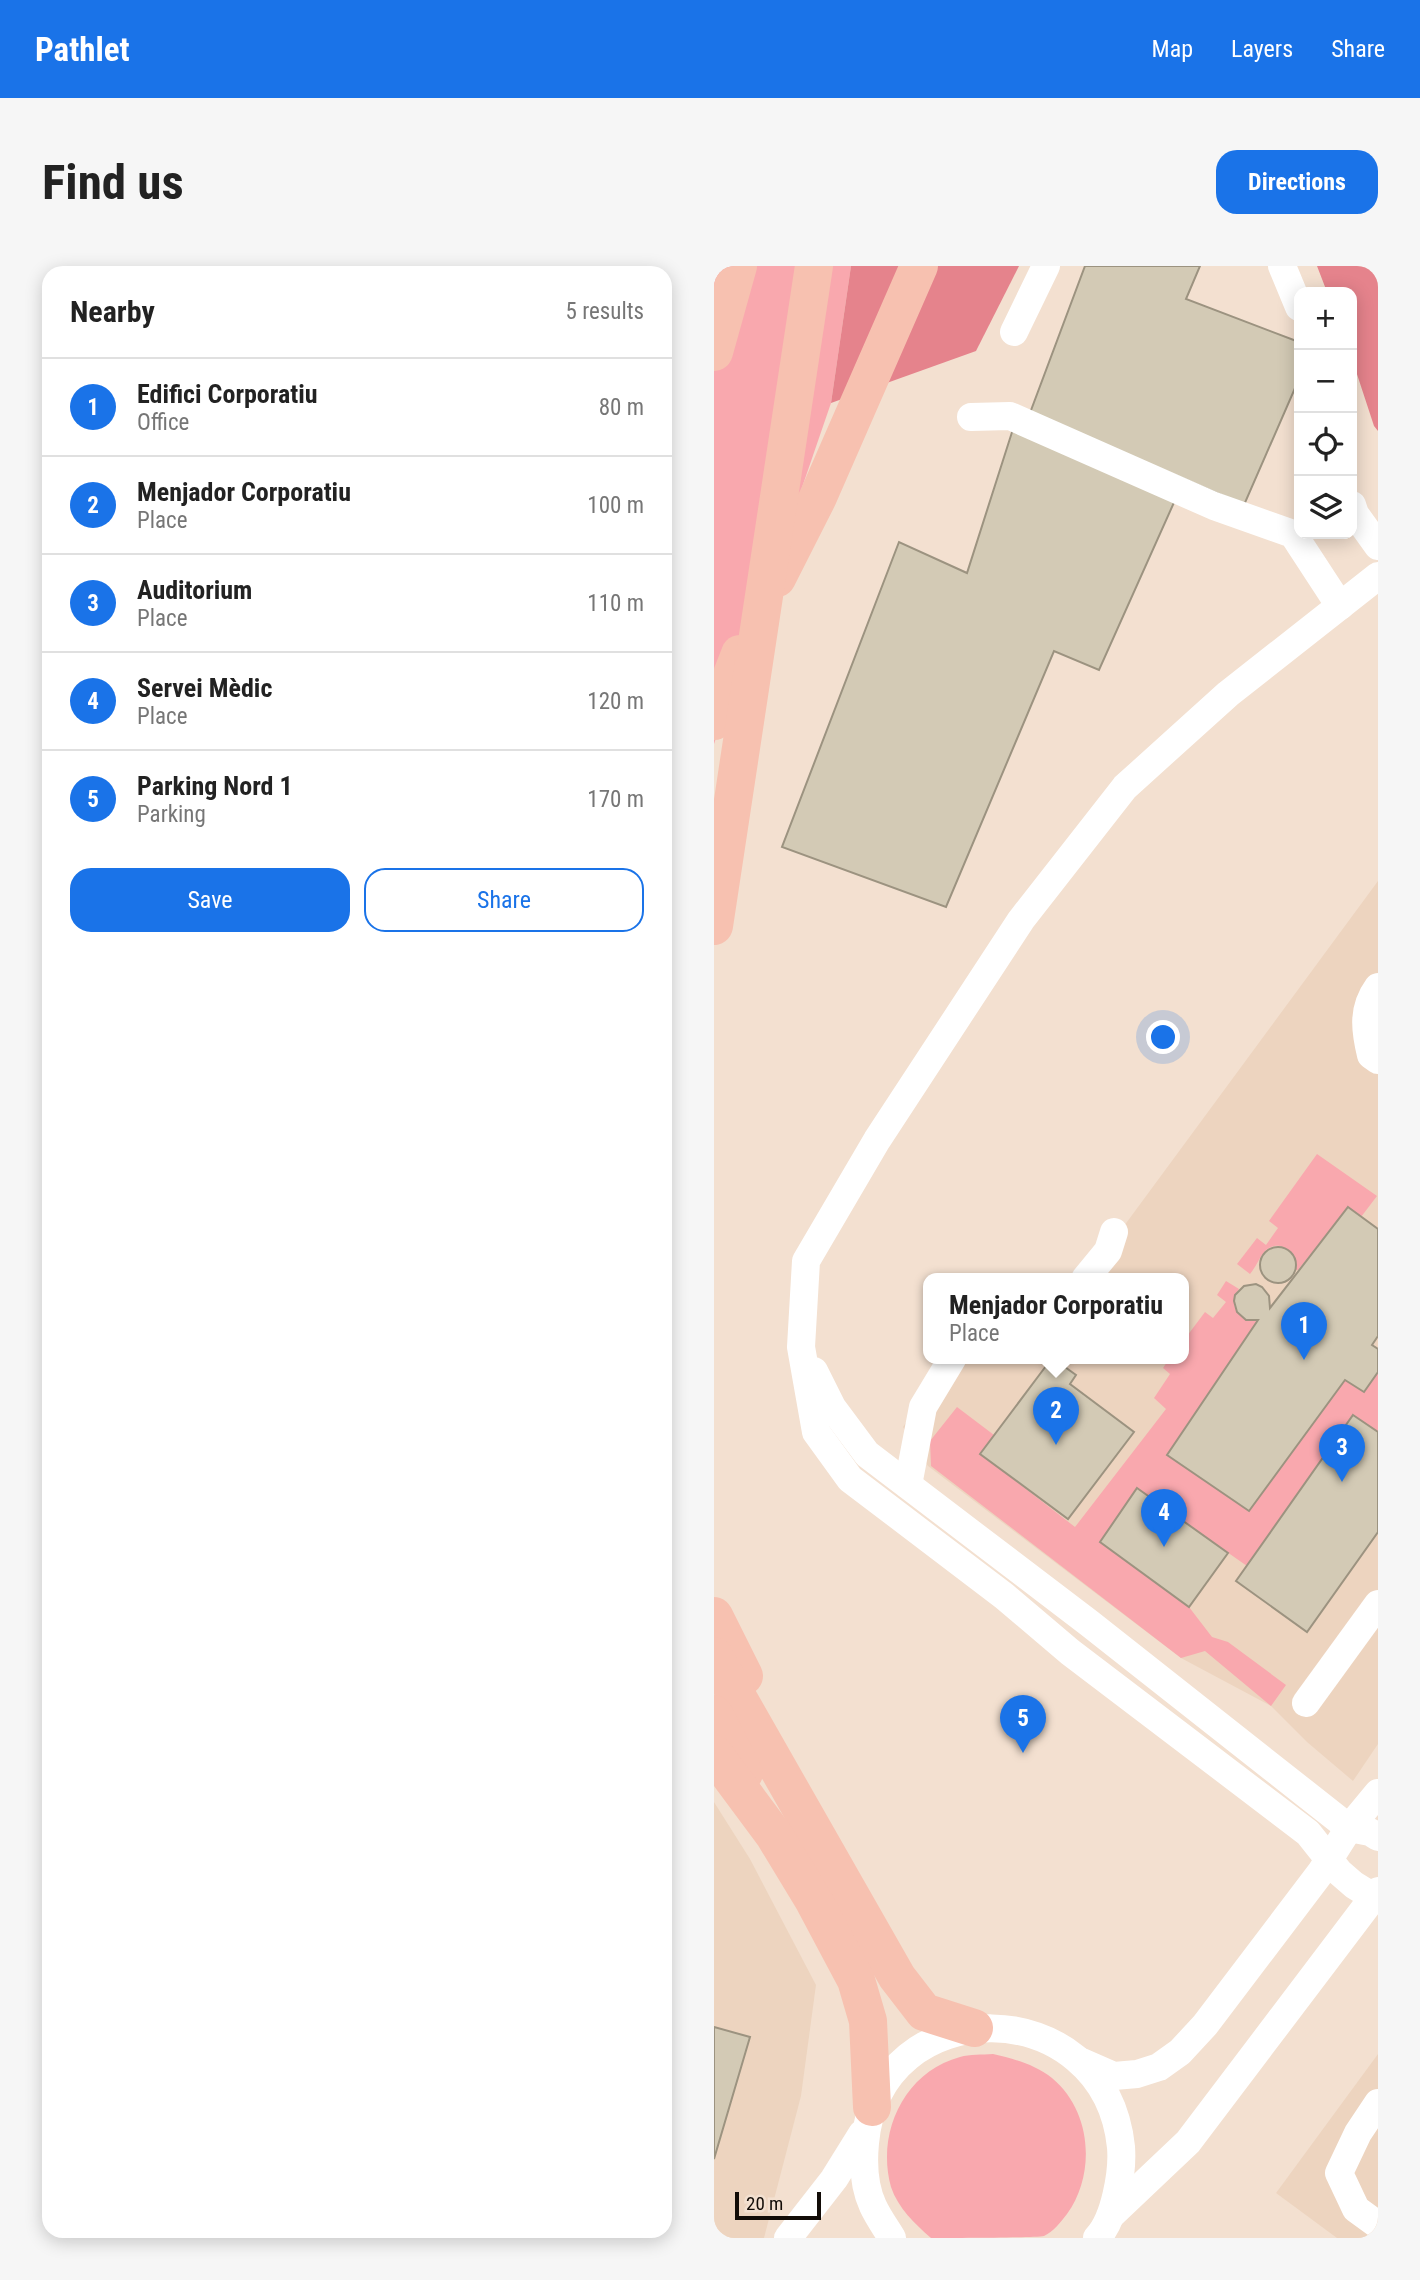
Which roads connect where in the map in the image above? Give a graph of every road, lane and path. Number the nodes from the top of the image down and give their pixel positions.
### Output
1 (738, 266) edge
2 (919, 266) edge
3 (1046, 266) edge
4 (1282, 266) edge
5 (812, 281) edge
6 (1294, 295) edge
7 (1014, 332) dead end
8 (714, 352) edge
9 (971, 418) dead end
10 (1357, 515) edge
11 (1378, 546) edge
12 (1378, 576) edge
13 (1340, 606) junction
14 (736, 662) junction
15 (714, 693) edge
16 (714, 720) edge
17 (714, 926) edge
18 (1378, 987) edge
19 (1378, 1060) edge
20 (1114, 1232) dead end
21 (1090, 1273) edge
22 (801, 1347) junction
23 (949, 1364) edge
24 (908, 1485) junction
25 (1378, 1604) edge
26 (714, 1616) edge
27 (1070, 1652) junction
28 (714, 1656) edge
29 (1306, 1703) dead end
30 (1198, 1710) junction
31 (714, 1714) edge
32 (714, 1754) edge
33 (799, 1807) junction
34 (1364, 1810) edge
35 (774, 1835) junction
36 (1378, 1837) edge
37 (1329, 1858) junction
38 (1377, 1893) edge
39 (974, 2028) junction
40 (1080, 2061) junction
41 (1378, 2104) edge
42 (869, 2116) junction
43 (1378, 2225) edge
44 (1102, 2232) edge
45 (789, 2238) edge
46 (892, 2238) edge

1 - 8 highway
2 - 14 highway
3 - 7 street
4 - 6 street
5 - 17 highway
9 - 13 street
10 - 11 street
12 - 13 street
13 - 22 street
14 - 15 highway
14 - 16 highway
18 - 19 street
20 - 21 street
22 - 24 street
22 - 27 street
23 - 24 street
24 - 30 street
25 - 29 street
26 - 33 highway
27 - 30 street
27 - 37 street
28 - 33 highway
30 - 34 street
31 - 35 highway
32 - 35 highway
33 - 39 highway
34 - 36 street
34 - 37 street
35 - 42 highway
37 - 38 street
37 - 40 street
38 - 44 street
39 - 40 street
39 - 42 street
40 - 44 street
41 - 43 street
42 - 45 street
42 - 46 street

